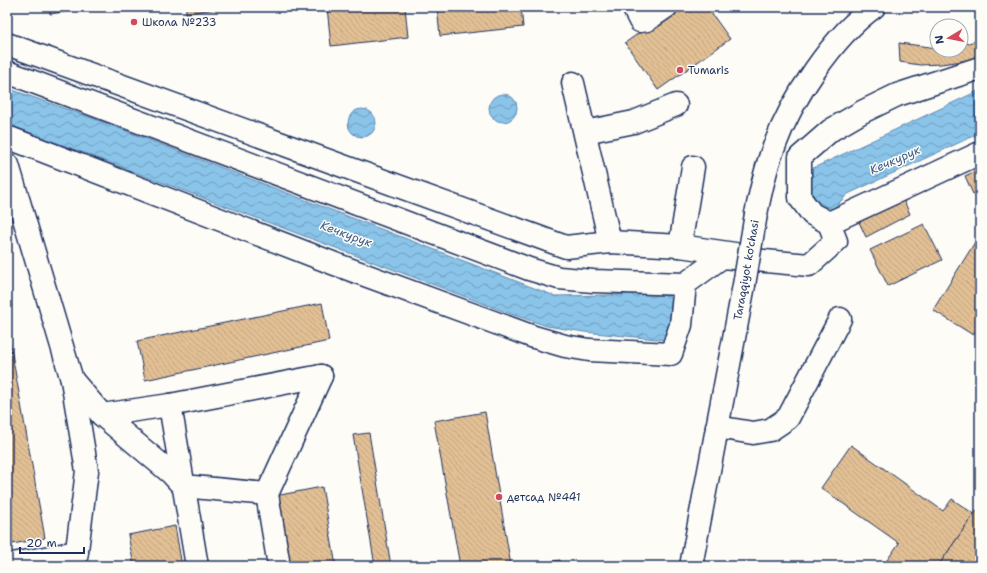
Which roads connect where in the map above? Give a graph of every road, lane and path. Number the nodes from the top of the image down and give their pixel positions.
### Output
1 (632, 7) edge
2 (666, 7) edge
3 (862, 10) edge
4 (7, 44) edge
5 (980, 68) edge
6 (7, 72) edge
7 (573, 82) dead end
8 (676, 105) dead end
9 (585, 132) junction
10 (7, 137) edge
11 (980, 153) edge
12 (8, 165) dead end
13 (693, 167) dead end
14 (829, 223) junction
15 (610, 242) junction
16 (680, 246) junction
17 (749, 256) junction
18 (685, 284) junction
19 (840, 318) dead end
20 (72, 380) junction
21 (170, 404) junction
22 (102, 415) junction
23 (718, 427) junction
24 (183, 486) junction
25 (267, 494) junction
26 (76, 559) edge
27 (7, 565) edge
28 (197, 566) edge
29 (279, 566) edge
30 (691, 566) edge

1 - 2 street
3 - 17 street, Taraqqiyot ko'chasi, bridge
4 - 15 street
5 - 14 street
6 - 18 street
7 - 9 street
8 - 9 street
9 - 15 street
10 - 18 street
11 - 14 street
12 - 20 street
13 - 16 street
14 - 18 street
15 - 16 street
16 - 17 street
17 - 23 street, Taraqqiyot ko'chasi, bridge
19 - 23 street
20 - 22 street
20 - 26 street
21 - 22 street
21 - 24 street
21 - 25 street
22 - 24 street
23 - 30 street, Taraqqiyot ko'chasi
24 - 25 street
24 - 28 street
25 - 29 street
26 - 27 street

